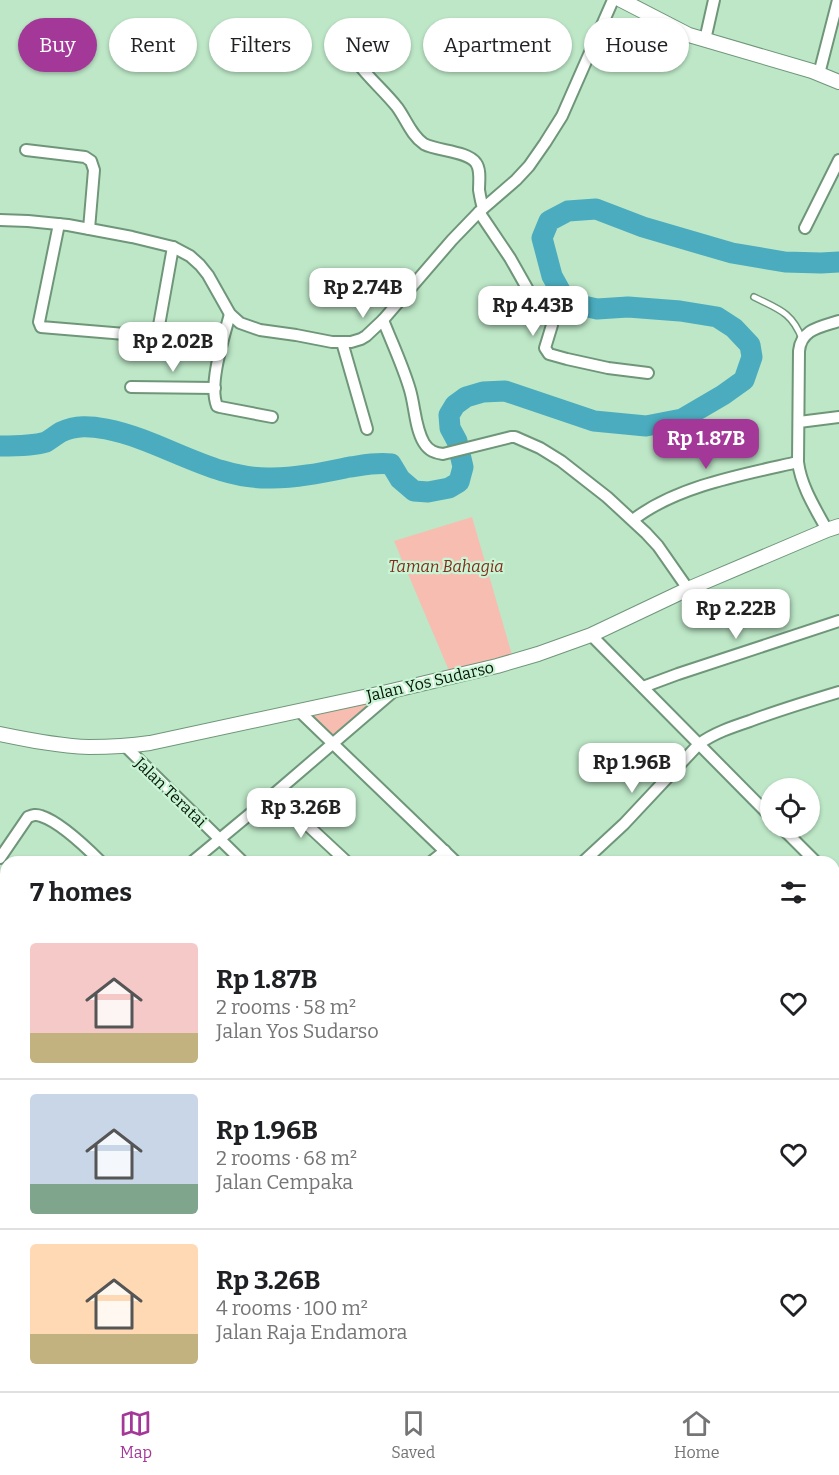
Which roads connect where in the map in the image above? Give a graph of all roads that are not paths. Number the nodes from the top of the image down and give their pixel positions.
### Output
1 (613, 0) edge
2 (621, 0) edge
3 (714, 0) edge
4 (838, 0) edge
5 (705, 40) junction
6 (364, 72) edge
7 (819, 74) junction
8 (839, 82) edge
9 (26, 150) dead end
10 (839, 160) edge
11 (481, 210) junction
12 (0, 220) edge
13 (59, 224) junction
14 (805, 228) dead end
15 (89, 229) junction
16 (173, 247) junction
17 (754, 297) dead end
18 (230, 314) junction
19 (383, 320) junction
20 (839, 321) edge
21 (802, 339) junction
22 (342, 342) junction
23 (648, 374) dead end
24 (131, 387) dead end
25 (215, 388) junction
26 (272, 417) dead end
27 (839, 417) edge
28 (799, 422) junction
29 (367, 429) dead end
30 (798, 462) junction
31 (633, 520) junction
32 (833, 528) edge
33 (688, 589) junction
34 (839, 621) edge
35 (591, 635) junction
36 (643, 687) junction
37 (394, 691) junction
38 (838, 693) edge
39 (299, 711) junction
40 (0, 734) edge
41 (333, 743) junction
42 (699, 744) junction
43 (124, 746) junction
44 (274, 794) junction
45 (760, 806) edge
46 (792, 838) edge
47 (220, 839) junction
48 (444, 850) junction
49 (1, 856) edge
50 (95, 856) edge
51 (199, 856) edge
52 (237, 856) edge
53 (340, 856) edge
54 (438, 856) edge
55 (450, 856) edge
56 (589, 856) edge
57 (810, 856) edge

1 - 11 street
2 - 5 street
3 - 5 street
4 - 7 street
5 - 7 street
6 - 11 street
7 - 8 street
9 - 15 street
10 - 14 street
11 - 19 street
11 - 23 street
12 - 13 street
13 - 15 street
13 - 16 street
15 - 16 street
16 - 18 street
17 - 21 lane
18 - 22 street
18 - 25 street
19 - 22 street
19 - 31 street
20 - 21 street
21 - 28 street
22 - 29 street
24 - 25 street
25 - 26 street
27 - 28 street
28 - 30 street
30 - 31 street
30 - 32 street
31 - 33 street
32 - 33 street, Jalan Yos Sudarso
33 - 35 street, Jalan Yos Sudarso
34 - 36 street
35 - 36 street
35 - 37 street, Jalan Yos Sudarso
36 - 42 street
37 - 39 street, Jalan Yos Sudarso
37 - 41 street
38 - 42 street
39 - 41 street
39 - 43 street, Jalan Yos Sudarso
40 - 43 street, Jalan Yos Sudarso
41 - 44 street
41 - 48 street
42 - 45 street
42 - 56 street
43 - 47 street, Jalan Teratai
44 - 47 street
44 - 53 street
46 - 57 street
47 - 51 street
47 - 52 street, Jalan Teratai
48 - 54 street
48 - 55 street
49 - 50 street

